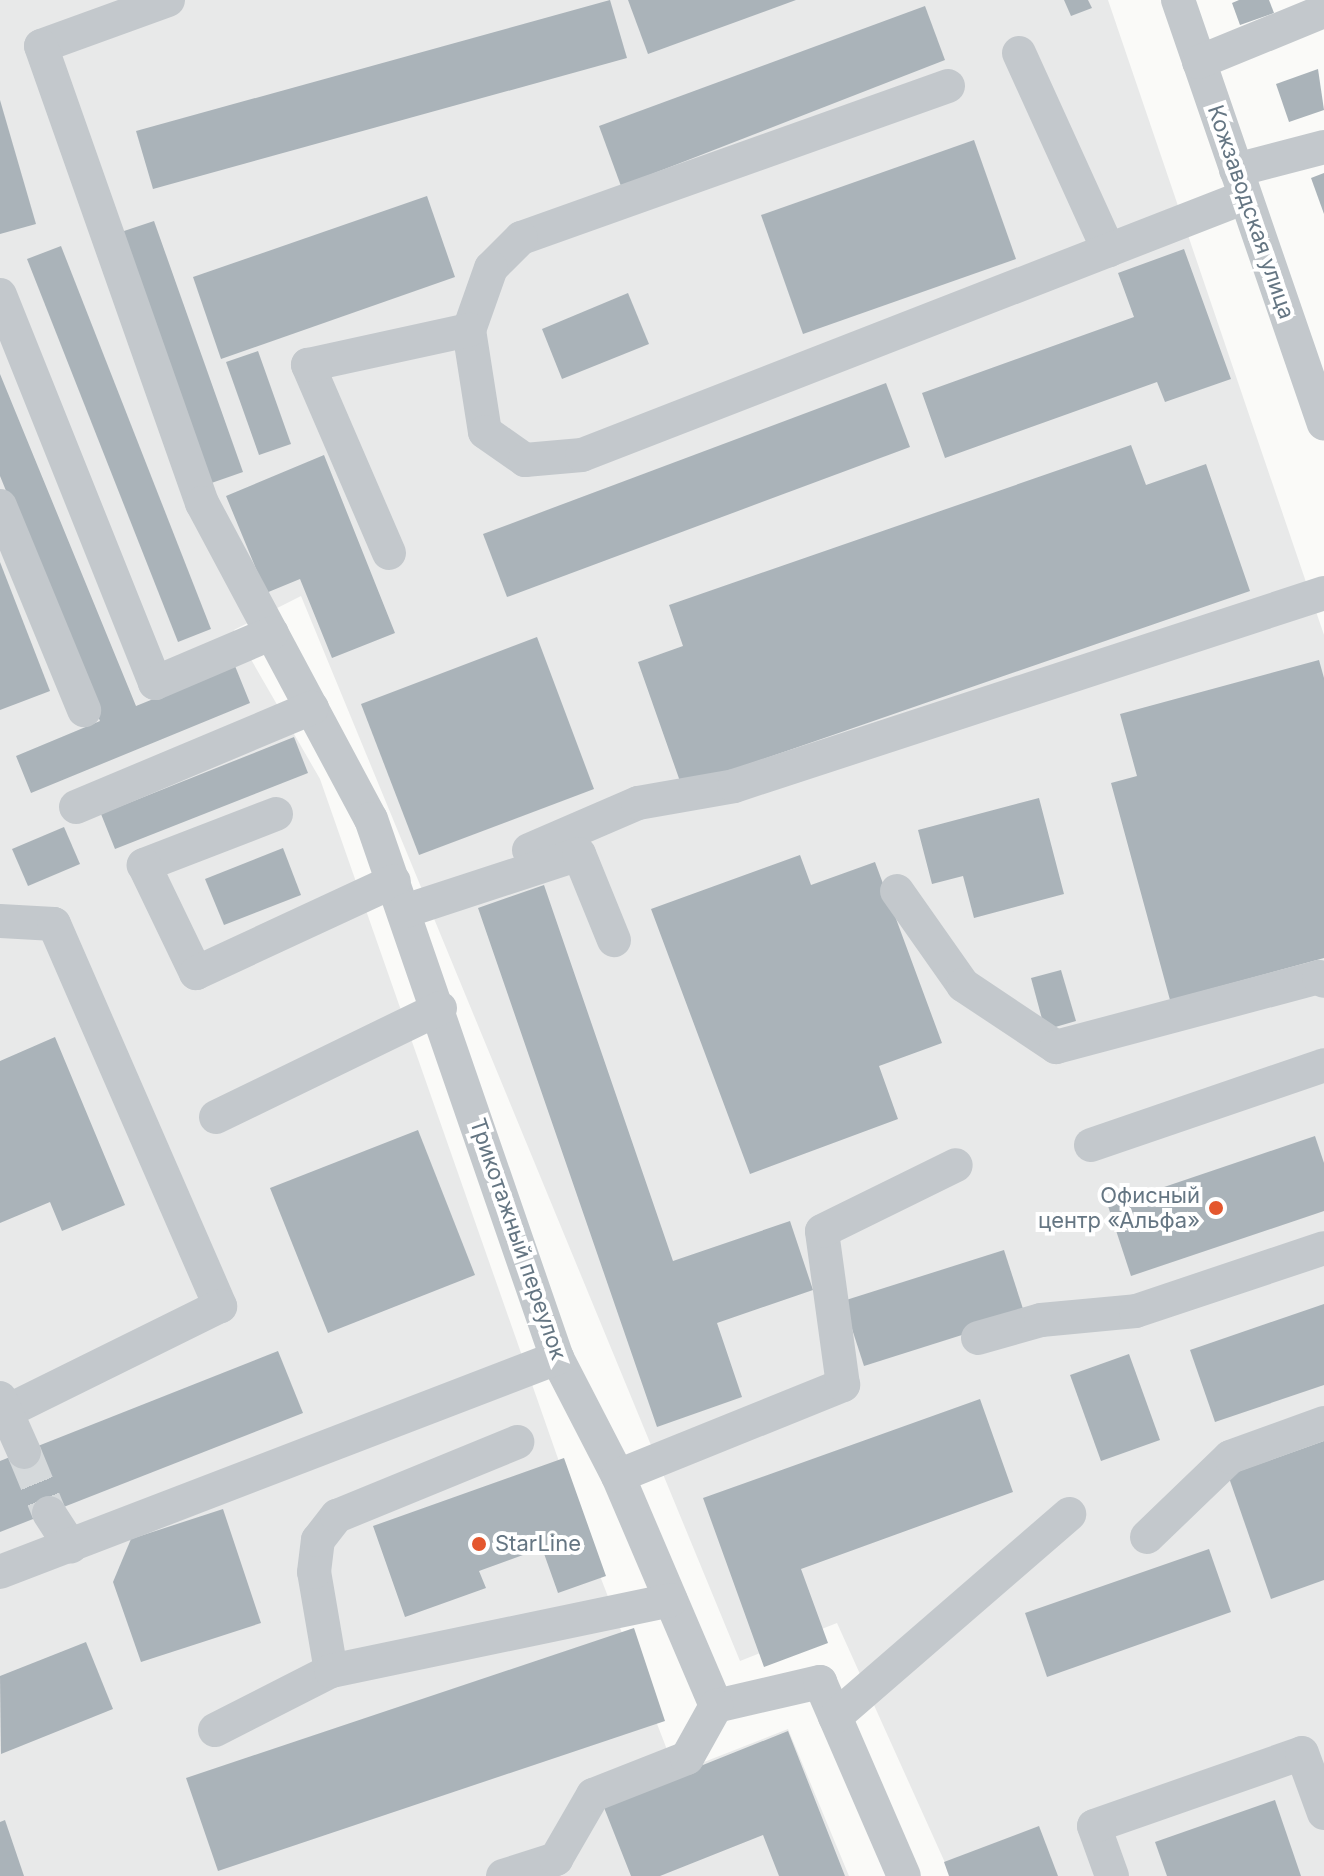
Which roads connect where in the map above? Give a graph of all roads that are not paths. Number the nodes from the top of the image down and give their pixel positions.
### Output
1 (168, 0) edge
2 (1178, 0) edge
3 (1324, 11) edge
4 (1019, 53) dead end
5 (1199, 62) junction
6 (948, 86) dead end
7 (1324, 147) edge
8 (1241, 183) junction
9 (1109, 251) junction
10 (0, 295) edge
11 (469, 330) junction
12 (1324, 424) edge
13 (0, 506) edge
14 (389, 553) dead end
15 (1324, 593) edge
16 (266, 622) junction
17 (312, 708) junction
18 (84, 710) dead end
19 (76, 807) dead end
20 (276, 814) dead end
21 (529, 850) dead end
22 (897, 891) dead end
23 (399, 896) junction
24 (0, 921) edge
25 (614, 940) dead end
26 (1324, 981) edge
27 (440, 1008) junction
28 (1324, 1065) edge
29 (216, 1117) dead end
30 (1091, 1145) dead end
31 (956, 1165) dead end
32 (1324, 1248) edge
33 (978, 1338) dead end
34 (557, 1358) junction
35 (4, 1405) edge
36 (1324, 1423) edge
37 (517, 1442) dead end
38 (24, 1452) tunnel mouth
39 (618, 1476) junction
40 (49, 1513) tunnel mouth
41 (1069, 1514) dead end
42 (1147, 1537) dead end
43 (71, 1547) junction
44 (0, 1572) edge
45 (671, 1600) junction
46 (331, 1671) junction
47 (716, 1706) junction
48 (835, 1717) junction
49 (215, 1730) dead end
50 (1313, 1749) edge
51 (1324, 1813) edge
52 (503, 1876) edge
53 (904, 1876) edge
54 (1112, 1876) edge

1 - 16 street, Трикотажный переулок
2 - 5 street, Кожзаводская улица
3 - 5 street
4 - 9 street
5 - 8 street, Кожзаводская улица
6 - 11 street
7 - 8 street
8 - 9 street
8 - 12 street, Кожзаводская улица
9 - 11 street
10 - 16 street
11 - 14 street
13 - 18 street
15 - 21 street
16 - 17 street, Трикотажный переулок
17 - 19 street
17 - 23 street, Трикотажный переулок
20 - 23 street
22 - 26 street
23 - 25 street
23 - 27 street, Трикотажный переулок
24 - 35 street
27 - 29 street
27 - 34 street, Трикотажный переулок
28 - 30 street
31 - 39 street
32 - 33 street
34 - 39 street, Трикотажный переулок
34 - 43 street
35 - 38 street
36 - 42 street
37 - 46 street
39 - 45 street, Трикотажный переулок
40 - 43 street
41 - 48 street
43 - 44 street
45 - 46 street
45 - 47 street, Трикотажный переулок
46 - 49 street
47 - 48 street
47 - 52 street
48 - 53 street
50 - 51 street
50 - 54 street

